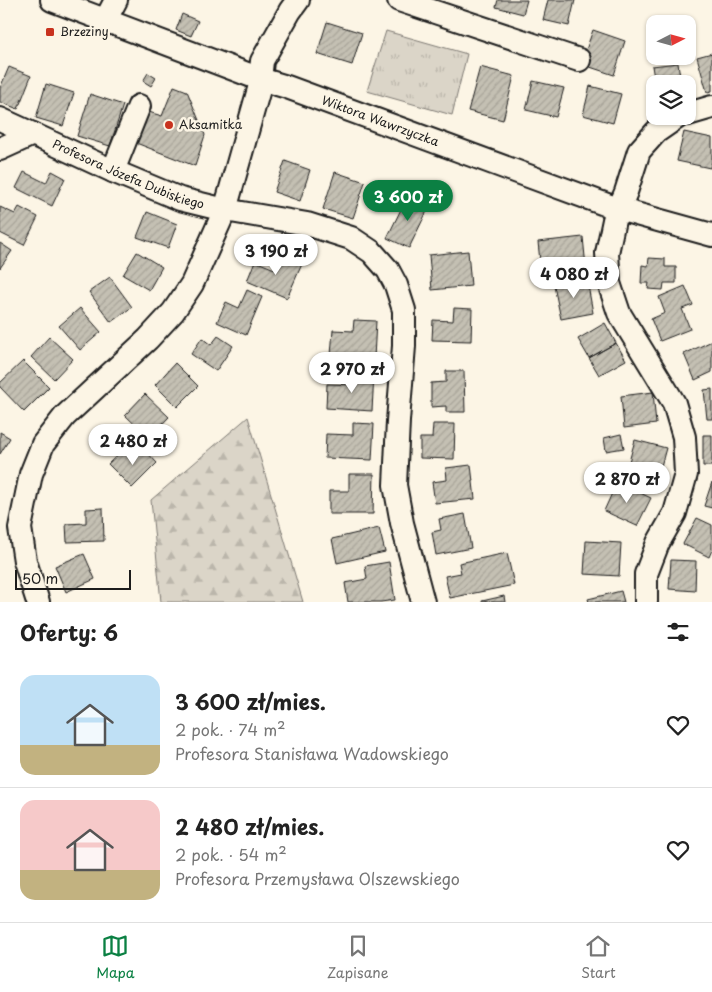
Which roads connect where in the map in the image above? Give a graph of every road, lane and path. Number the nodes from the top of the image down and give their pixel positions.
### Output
1 (52, 0) edge
2 (298, 0) edge
3 (399, 0) edge
4 (111, 10) edge
5 (579, 60) dead end
6 (260, 79) junction
7 (139, 106) dead end
8 (712, 107) edge
9 (696, 112) edge
10 (0, 119) edge
11 (666, 125) edge
12 (33, 134) junction
13 (0, 149) edge
14 (113, 171) junction
15 (618, 209) junction
16 (225, 210) junction
17 (712, 235) edge
18 (10, 528) edge
19 (38, 602) edge
20 (423, 602) edge
21 (646, 602) edge

1 - 4 street, Wiktora Wawrzyczka
2 - 6 street
3 - 5 street
4 - 6 street, Wiktora Wawrzyczka
6 - 15 street, Wiktora Wawrzyczka
6 - 16 street
7 - 14 street
8 - 9 street
10 - 12 street, Profesora Józefa Dubiskiego
11 - 15 street
12 - 13 street
12 - 14 street, Profesora Józefa Dubiskiego
14 - 16 street, Profesora Józefa Dubiskiego
15 - 17 street, Wiktora Wawrzyczka
15 - 21 street
16 - 18 street
16 - 20 street, Profesora Józefa Dubiskiego
18 - 19 street

